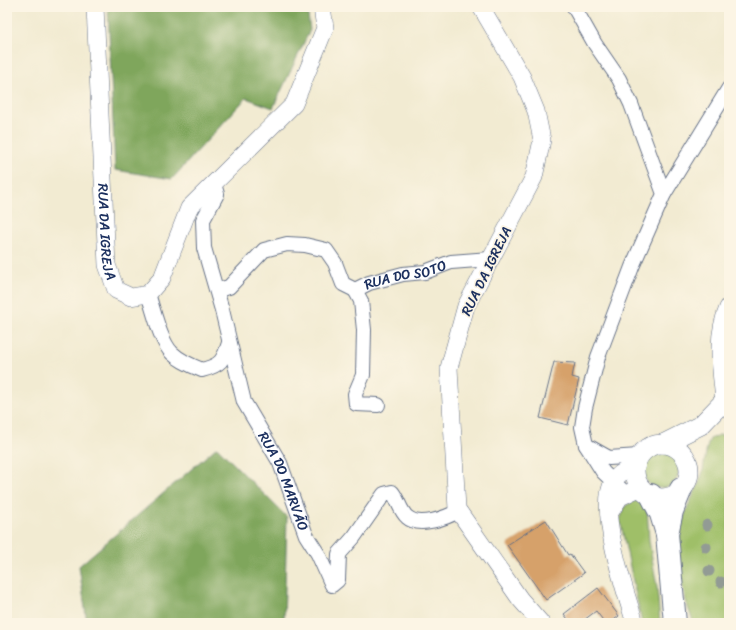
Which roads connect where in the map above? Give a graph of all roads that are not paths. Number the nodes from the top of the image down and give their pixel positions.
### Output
1 (95, 7) edge
2 (322, 7) edge
3 (481, 7) edge
4 (574, 7) edge
5 (729, 88) edge
6 (214, 184) junction
7 (664, 194) junction
8 (490, 259) junction
9 (216, 290) junction
10 (355, 290) junction
11 (148, 294) junction
12 (729, 308) edge
13 (229, 343) junction
14 (727, 404) edge
15 (378, 405) dead end
16 (701, 425) junction
17 (663, 444) junction
18 (586, 445) junction
19 (637, 461) junction
20 (687, 462) junction
21 (612, 483) junction
22 (681, 489) junction
23 (639, 492) junction
24 (458, 511) junction
25 (608, 516) junction
26 (667, 534) junction
27 (671, 587) junction
28 (541, 623) edge
29 (635, 623) edge
30 (675, 623) edge
31 (684, 623) edge

1 - 11 street, RUA DA IGREJA
2 - 6 street
3 - 8 street, RUA DA IGREJA
4 - 7 street
5 - 7 street
6 - 9 street, RUA DO MARVÃO
6 - 11 street
7 - 18 street
8 - 10 street, RUA DO SOTO
8 - 24 street, RUA DA IGREJA
9 - 10 street, RUA DO SOTO
9 - 13 street, RUA DO MARVÃO
10 - 15 street
11 - 13 street
12 - 14 main road
13 - 24 street, RUA DO MARVÃO
14 - 16 main road
16 - 17 main road
16 - 20 main road
17 - 19 main road
17 - 20 main road
18 - 19 street
18 - 21 street
19 - 21 street
19 - 23 main road
20 - 22 main road
21 - 23 street
21 - 25 street
22 - 23 main road
22 - 26 main road
23 - 25 street
23 - 26 main road
24 - 28 street
25 - 29 street
26 - 27 main road
27 - 30 main road
27 - 31 main road

